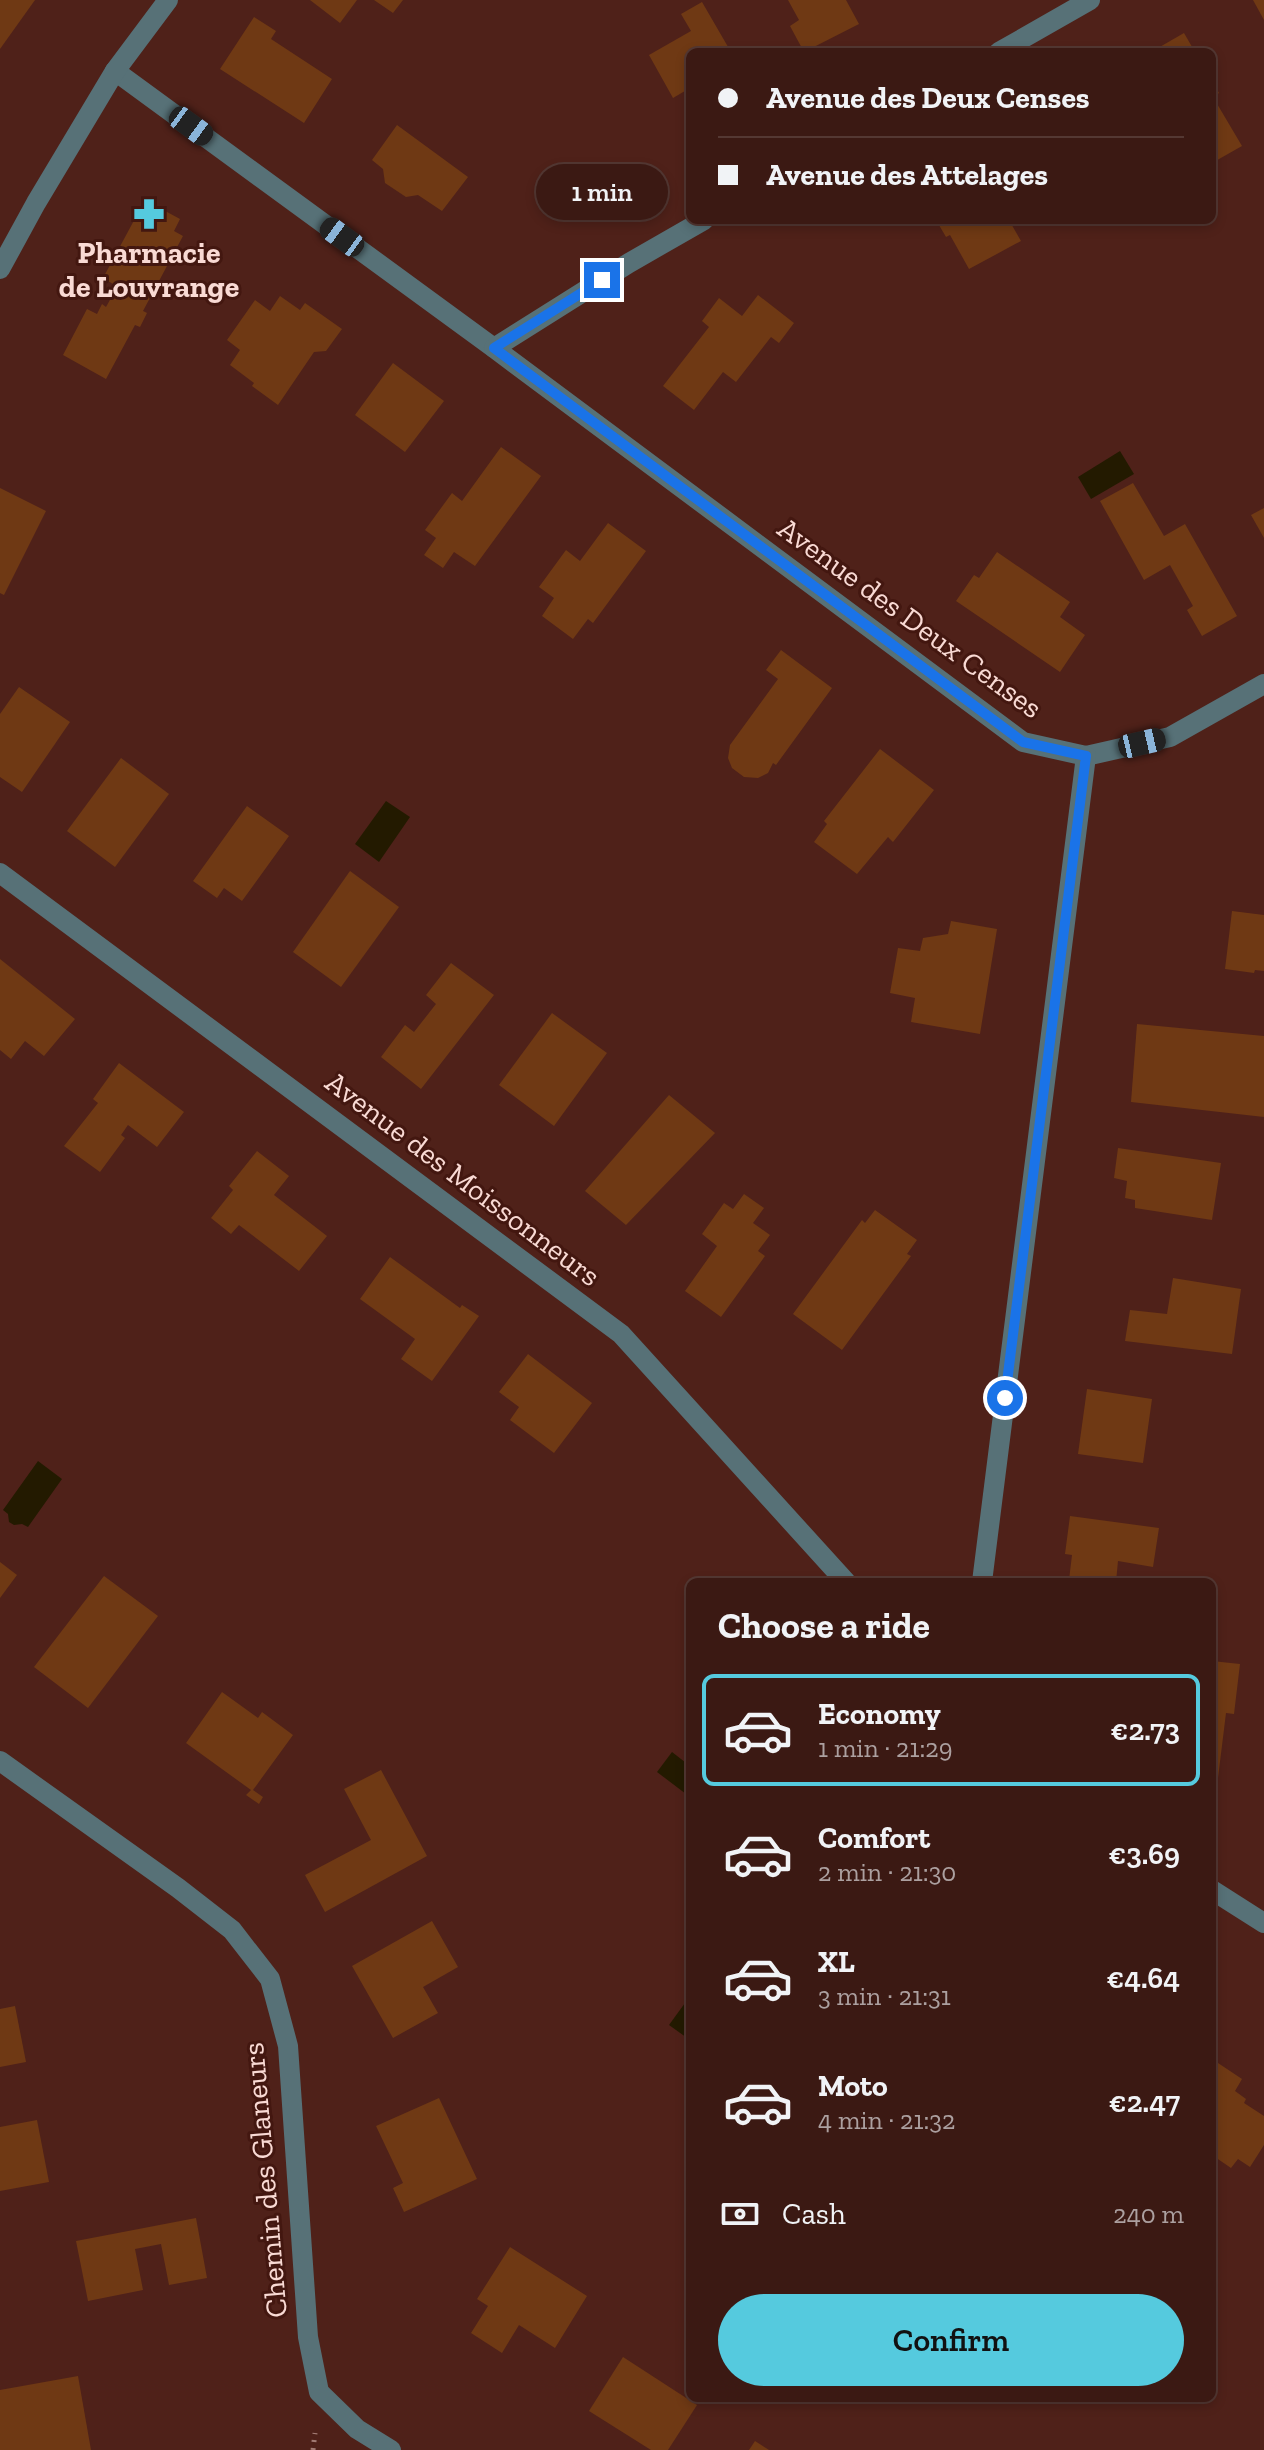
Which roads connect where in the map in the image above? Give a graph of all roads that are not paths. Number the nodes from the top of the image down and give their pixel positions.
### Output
1 (168, 0) edge
2 (1090, 0) edge
3 (1006, 48) edge
4 (115, 71) junction
5 (697, 224) edge
6 (0, 269) edge
7 (494, 348) junction
8 (1264, 684) edge
9 (1086, 756) junction
10 (0, 873) edge
11 (842, 1578) edge
12 (983, 1578) edge
13 (0, 1761) edge
14 (1216, 1893) edge
15 (1264, 1923) edge
16 (391, 2450) edge

1 - 4 street
2 - 3 street
4 - 6 street
4 - 7 street, Avenue des Deux Censes
5 - 7 street
7 - 9 street, Avenue des Deux Censes
8 - 9 street
9 - 12 street
10 - 11 street, Avenue des Moissonneurs
13 - 16 street, Chemin des Glaneurs
14 - 15 street

